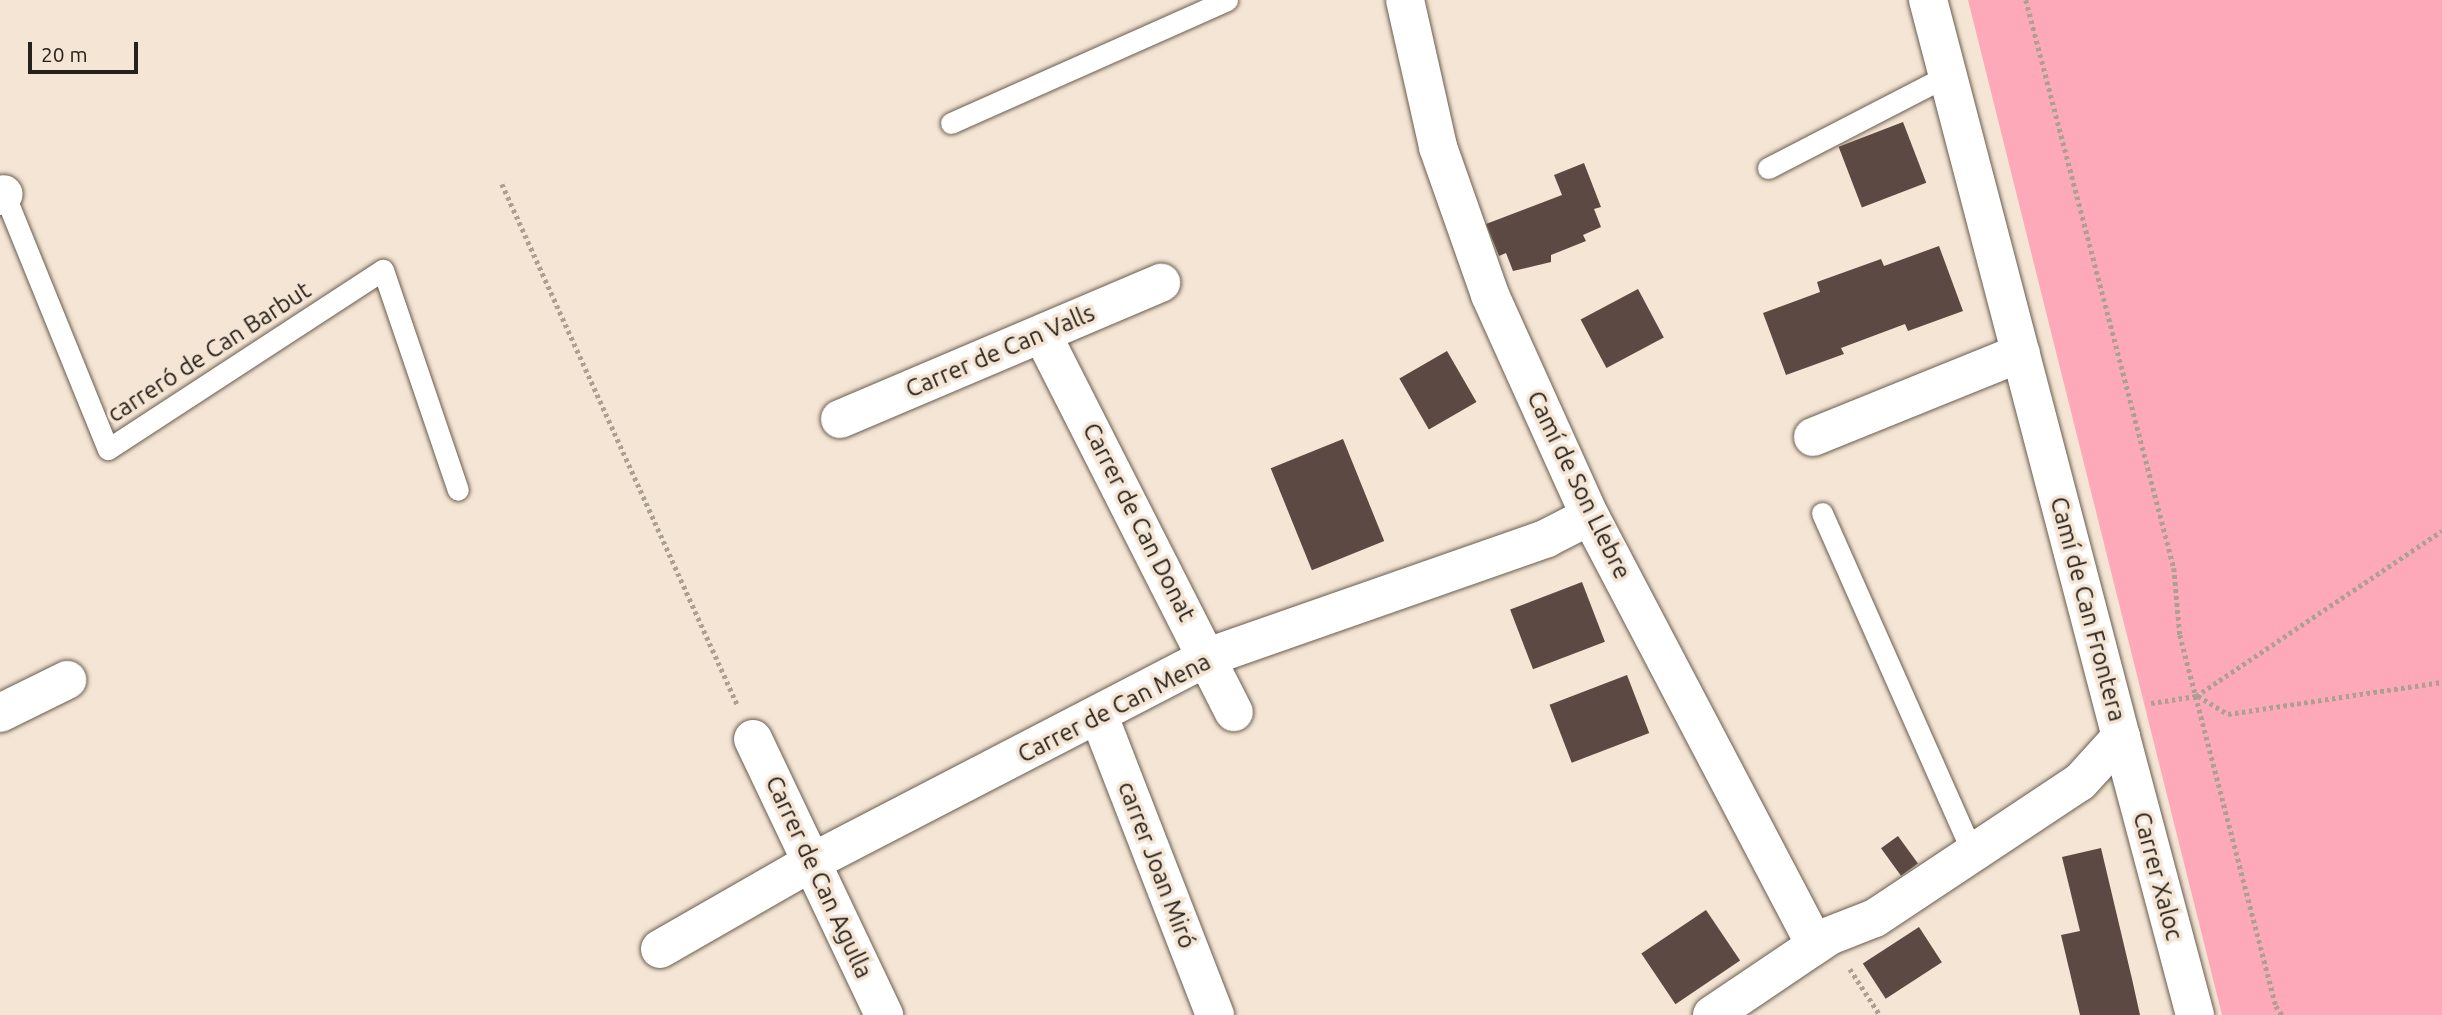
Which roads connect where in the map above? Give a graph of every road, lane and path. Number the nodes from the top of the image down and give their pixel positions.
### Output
1 (1227, 0) edge
2 (1405, 0) edge
3 (1928, 0) edge
4 (2026, 0) edge
5 (1948, 75) junction
6 (951, 123) dead end
7 (1768, 168) dead end
8 (502, 184) dead end
9 (1, 192) edge
10 (1161, 284) dead end
11 (1042, 334) junction
12 (2021, 353) junction
13 (840, 419) dead end
14 (1813, 437) dead end
15 (458, 489) dead end
16 (1822, 513) dead end
17 (1590, 516) junction
18 (2442, 531) edge
19 (1208, 657) junction
20 (67, 680) dead end
21 (2442, 682) edge
22 (2196, 696) junction
23 (1234, 712) dead end
24 (0, 713) edge
25 (1099, 716) junction
26 (2121, 737) junction
27 (753, 739) joint
28 (1973, 853) junction
29 (812, 862) junction
30 (1822, 941) junction
31 (660, 949) dead end
32 (884, 1015) edge
33 (1215, 1015) edge
34 (1712, 1015) edge
35 (1880, 1015) edge
36 (2194, 1015) edge
37 (2283, 1015) edge

1 - 6 lane
2 - 17 street, Camí de Son Llebre
3 - 5 street, Camí de Can Frontera
4 - 22 path
5 - 7 lane
5 - 12 street, Camí de Can Frontera
8 - 27 path
9 - 15 lane, carreró de Can Barbut
10 - 11 street, Carrer de Can Valls
11 - 13 street, Carrer de Can Valls
11 - 19 street, Carrer de Can Donat
12 - 14 street
12 - 26 street, Camí de Can Frontera
16 - 28 lane
17 - 19 street, Carrer de Can Mena
17 - 30 street, Camí de Son Llebre
18 - 22 path
19 - 23 street, Carrer de Can Donat
19 - 25 street, Carrer de Can Mena
20 - 24 street
21 - 22 path
22 - 26 path
22 - 37 path
25 - 29 street, Carrer de Can Mena
25 - 33 street, carrer Joan Miró
26 - 28 street, Camí de Can Frontera
26 - 36 street, Carrer Xaloc
27 - 29 street, Carrer de Can Agulla
28 - 30 street, Camí de Can Frontera
29 - 31 street, Carrer de Can Mena
29 - 32 street, Carrer de Can Agulla
30 - 34 street, Camí de Can Frontera
30 - 35 path

